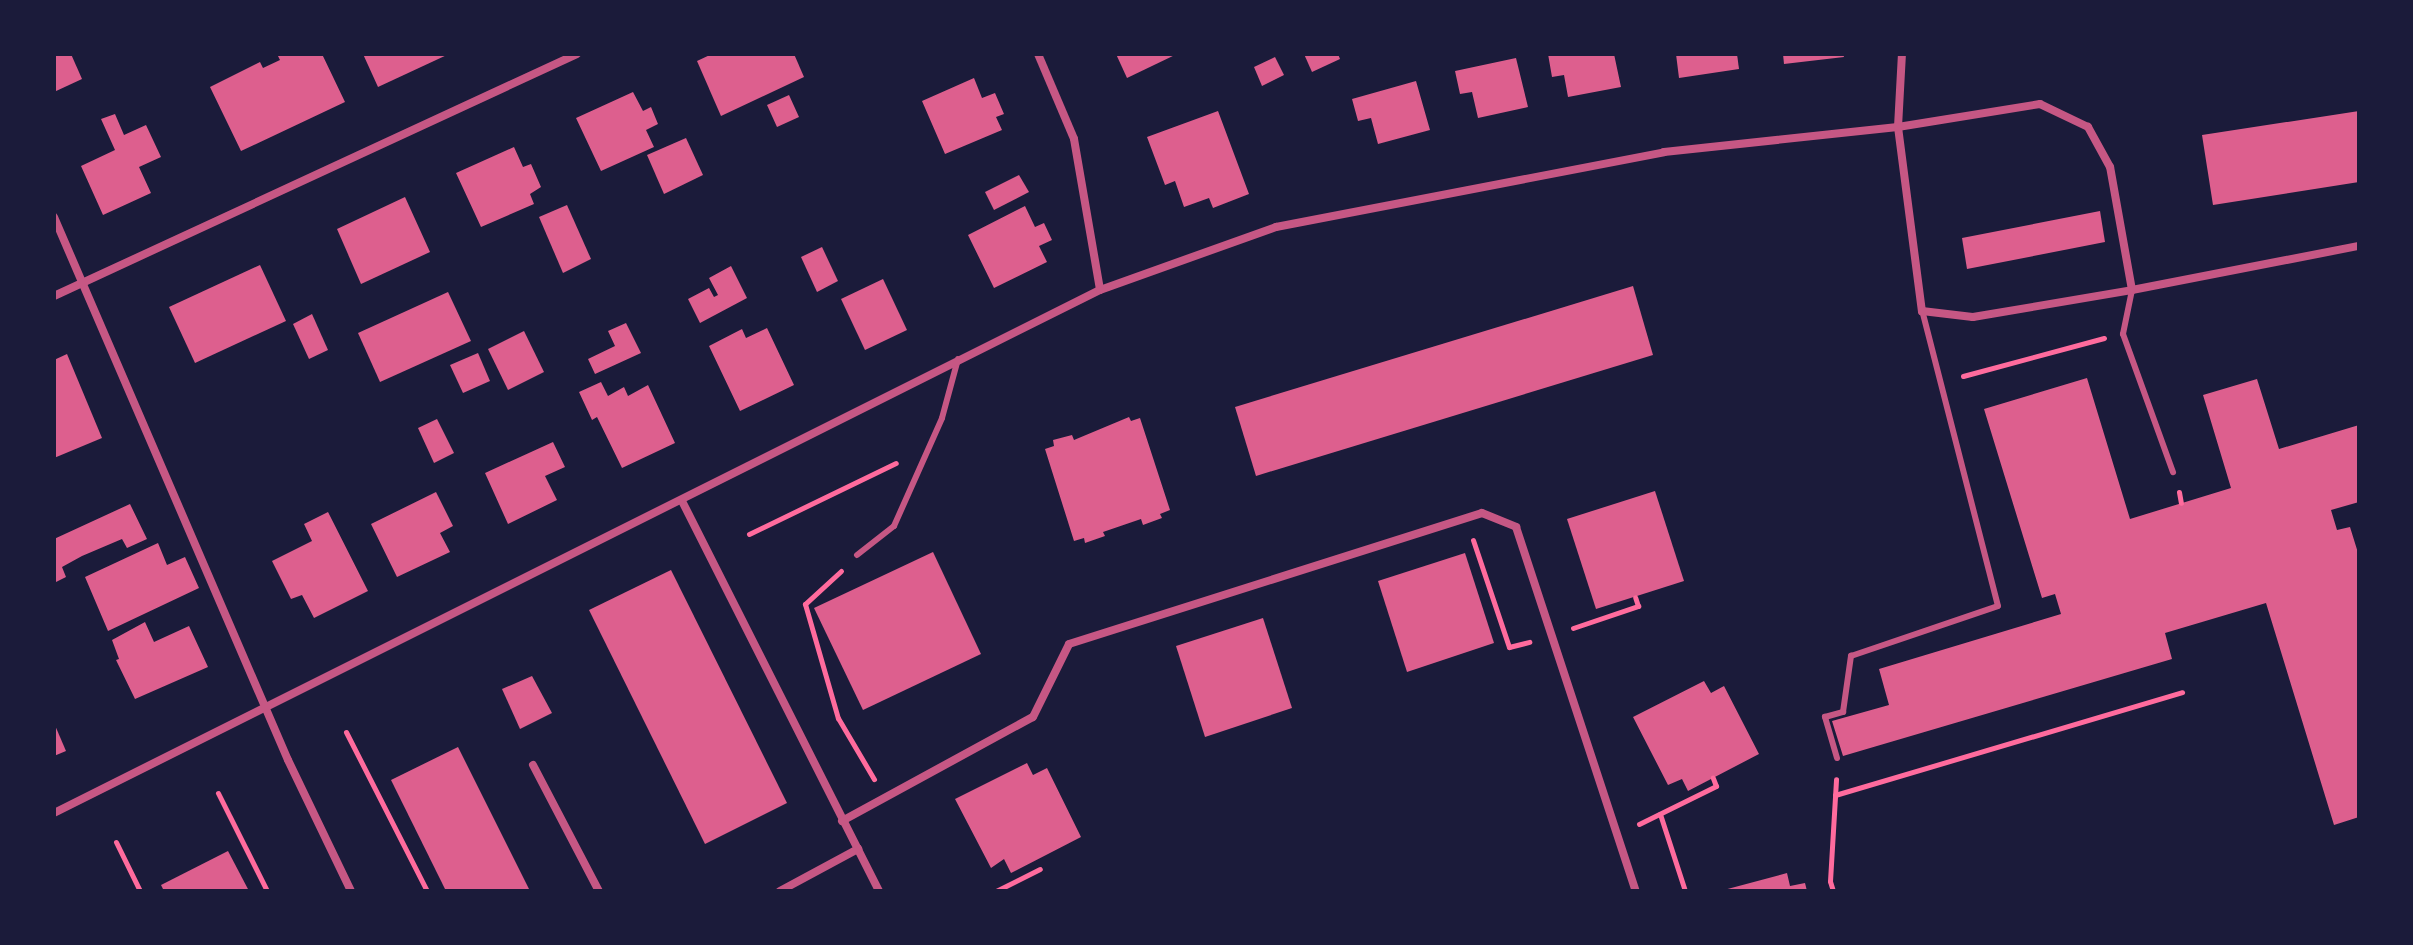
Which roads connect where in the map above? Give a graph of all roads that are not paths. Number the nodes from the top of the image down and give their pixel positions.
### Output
1 (577, 54) edge
2 (1038, 54) edge
3 (1902, 54) edge
4 (1898, 127) junction
5 (54, 217) edge
6 (2359, 246) edge
7 (82, 283) junction
8 (1100, 290) junction
9 (2132, 290) junction
10 (54, 296) edge
11 (1922, 311) junction
12 (958, 359) junction
13 (2173, 472) dead end
14 (682, 501) junction
15 (857, 555) road end
16 (264, 705) junction
17 (1837, 758) road end
18 (533, 765) dead end
19 (54, 813) edge
20 (842, 821) junction
21 (858, 849) junction
22 (351, 891) edge
23 (599, 891) edge
24 (780, 891) edge
25 (879, 891) edge
26 (1636, 891) edge

1 - 7 street
2 - 8 street
3 - 4 street
4 - 8 street
4 - 9 street
4 - 11 street
5 - 7 street
6 - 9 street
7 - 10 street
7 - 16 street
8 - 12 street
9 - 11 street
9 - 13 lane
11 - 17 lane
12 - 14 street
12 - 15 lane
14 - 16 street
14 - 20 street
16 - 19 street
16 - 22 street
18 - 23 street
20 - 21 street
20 - 26 street
21 - 24 street
21 - 25 street

